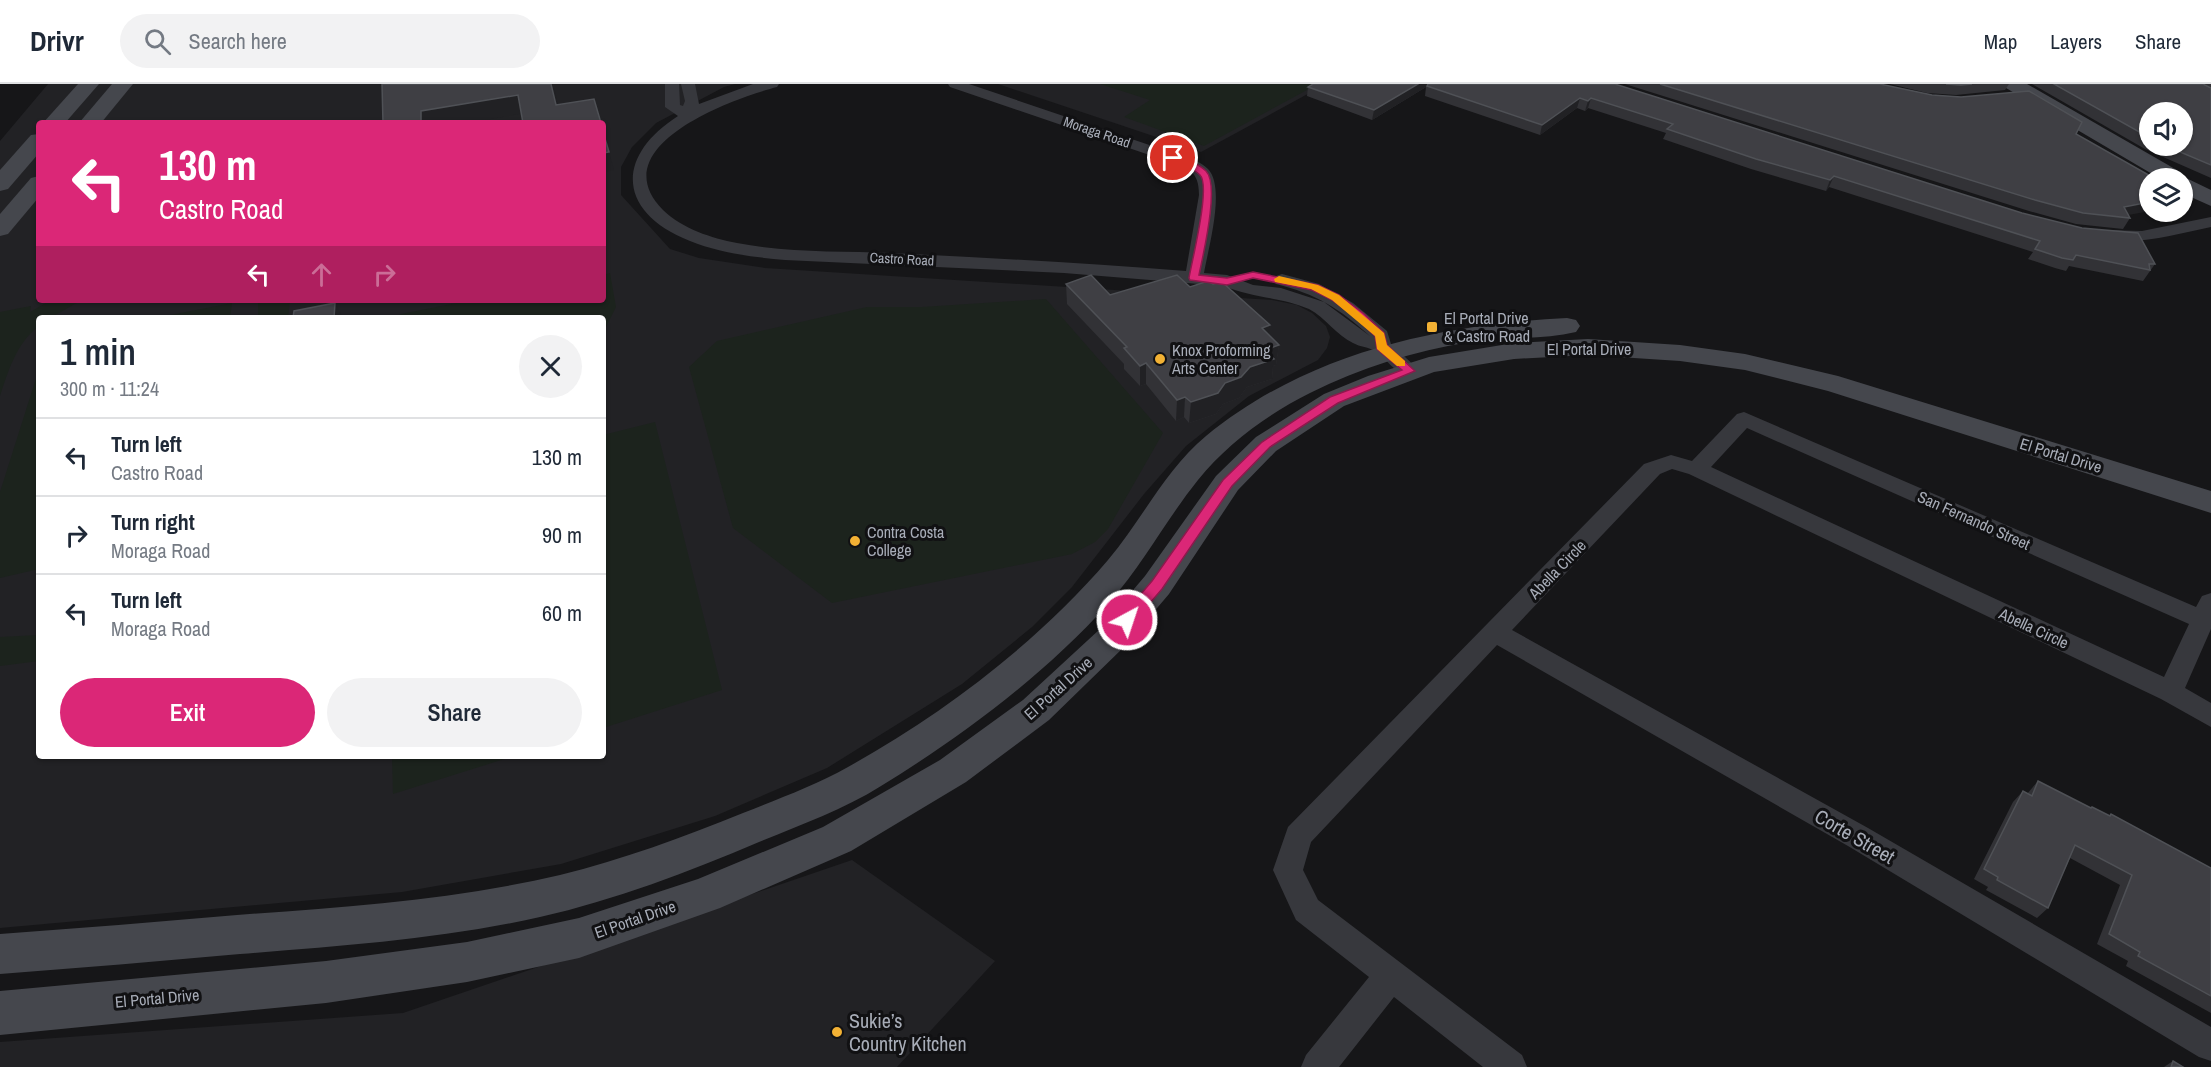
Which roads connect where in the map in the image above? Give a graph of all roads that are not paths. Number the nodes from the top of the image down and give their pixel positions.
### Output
1 (89, 84) edge
2 (123, 84) edge
3 (672, 84) edge
4 (688, 84) edge
5 (772, 84) edge
6 (955, 84) edge
7 (2018, 92) edge
8 (688, 115) junction
9 (57, 120) edge
10 (93, 120) edge
11 (36, 143) edge
12 (2156, 168) edge
13 (0, 184) edge
14 (36, 187) edge
15 (2193, 189) edge
16 (2211, 199) edge
17 (2211, 222) edge
18 (0, 229) edge
19 (2095, 233) edge
20 (1194, 278) junction
21 (1393, 356) junction
22 (1697, 469) junction
23 (2211, 478) edge
24 (2211, 502) edge
25 (2207, 611) edge
26 (1496, 633) junction
27 (2170, 692) junction
28 (2211, 708) edge
29 (2211, 716) edge
30 (0, 954) edge
31 (1391, 975) junction
32 (0, 1012) edge
33 (2211, 1045) edge
34 (1318, 1067) edge
35 (1510, 1067) edge

1 - 9 main road
2 - 10 main road
3 - 8 street
4 - 8 street
5 - 8 street
6 - 20 street, Moraga Road
7 - 12 main road
8 - 20 street, Castro Road
11 - 13 main road
14 - 18 main road
15 - 16 main road
17 - 19 street
20 - 21 street, Castro Road
21 - 23 main road, El Portal Drive
21 - 24 main road, El Portal Drive
21 - 30 main road, El Portal Drive
21 - 32 main road, El Portal Drive
22 - 25 street, San Fernando Street
22 - 26 street, Abella Circle
22 - 27 street, Abella Circle
25 - 27 street
26 - 31 street, Abella Circle
26 - 33 street, Corte Street
27 - 28 street, Abella Circle
27 - 29 street, Abella Circle
31 - 34 street
31 - 35 street, Abella Circle

